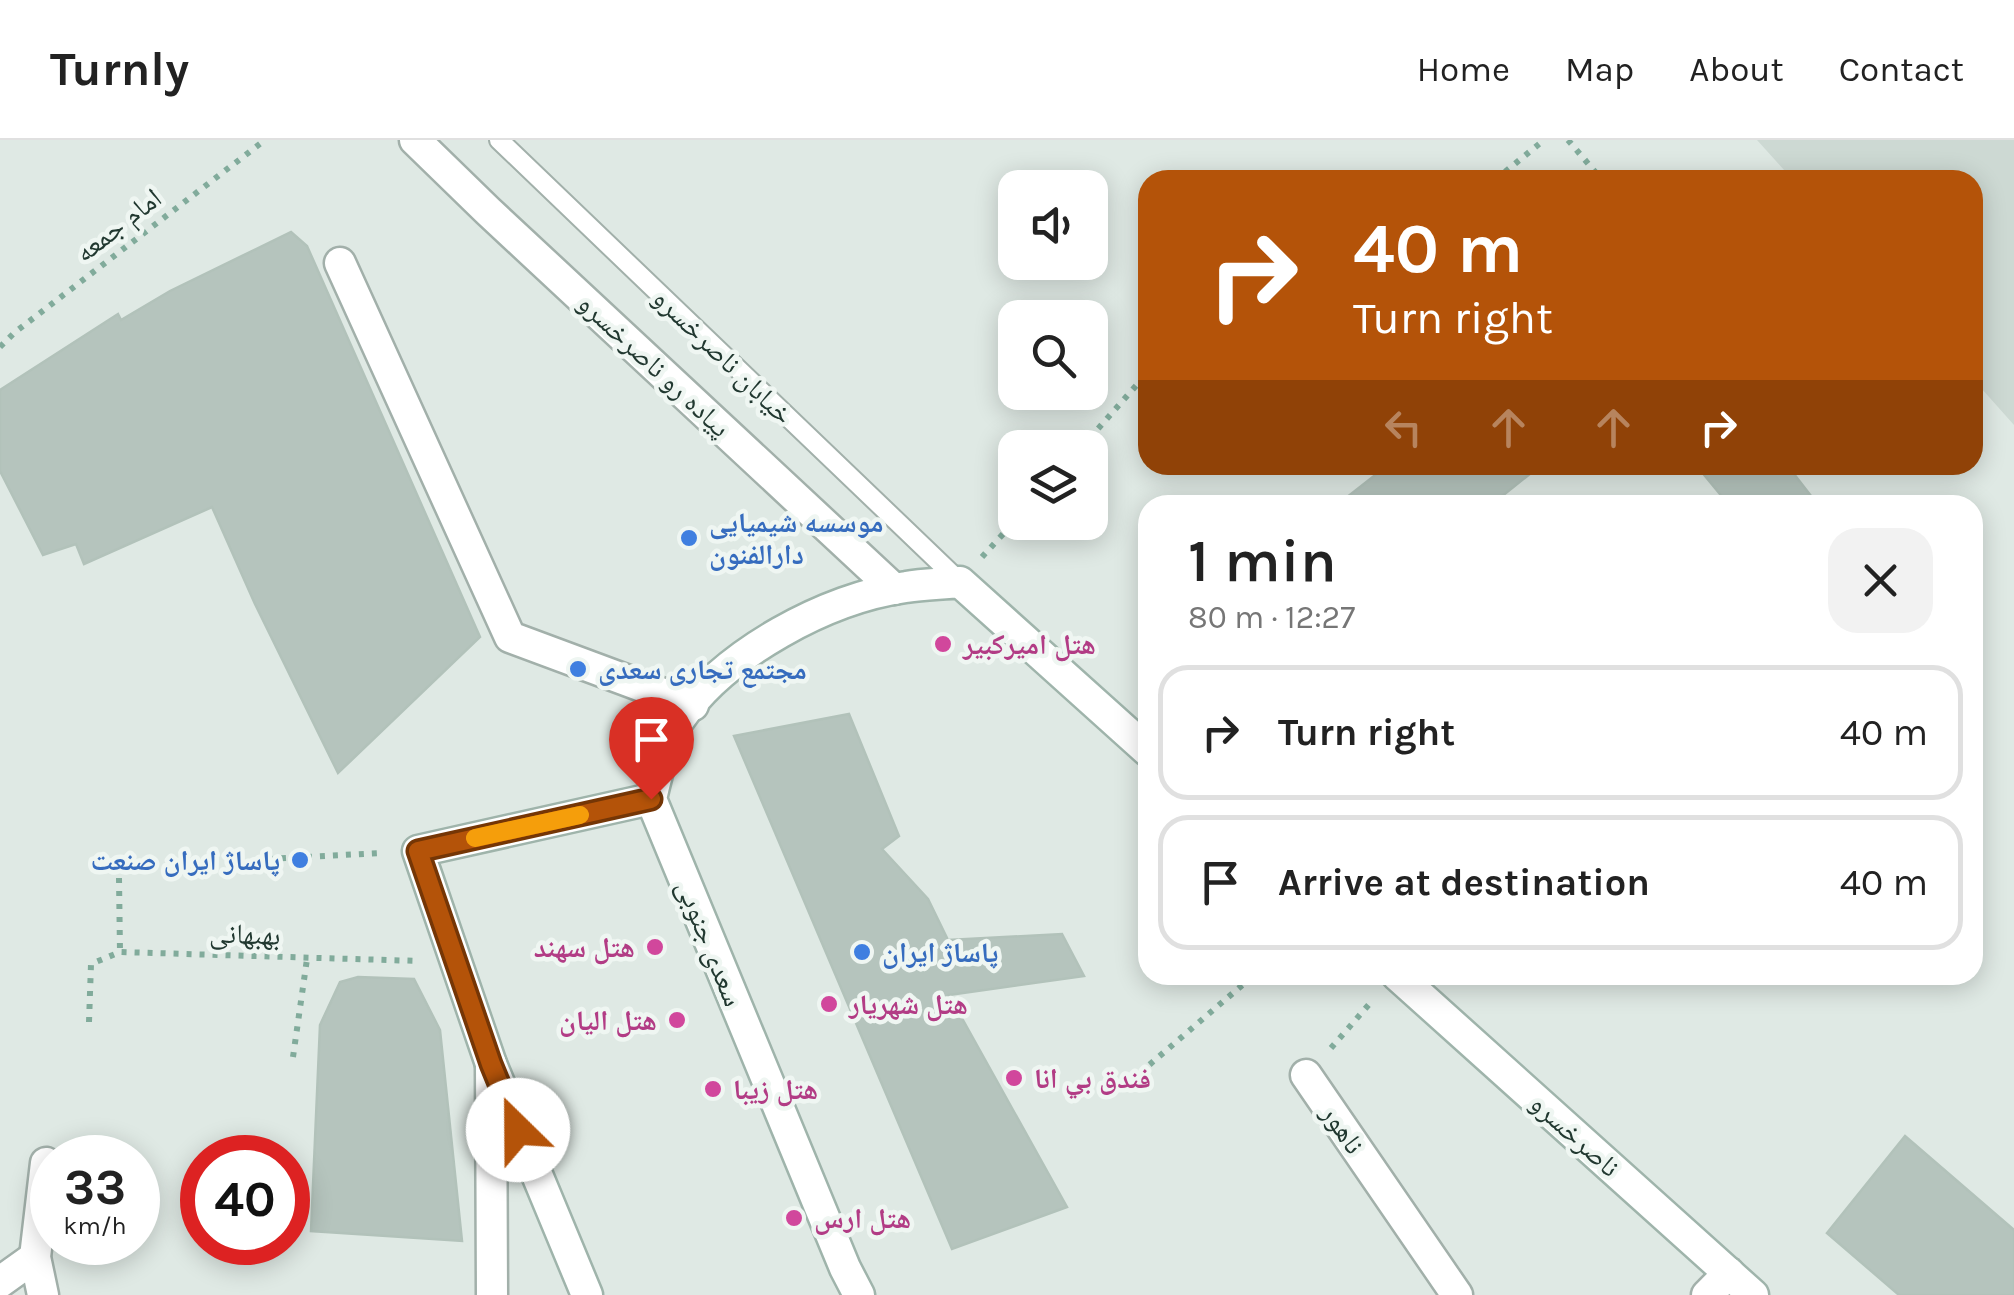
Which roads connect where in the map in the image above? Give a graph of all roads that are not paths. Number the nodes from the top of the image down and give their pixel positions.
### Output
1 (415, 140) edge
2 (498, 140) edge
3 (340, 263) dead end
4 (954, 577) junction
5 (894, 589) junction
6 (693, 704) junction
7 (1138, 742) edge
8 (651, 799) junction
9 (1393, 985) edge
10 (491, 1064) junction
11 (1306, 1075) road end
12 (30, 1261) edge
13 (37, 1265) edge
14 (1729, 1273) junction
15 (0, 1282) edge
16 (43, 1295) edge
17 (492, 1295) edge
18 (587, 1295) edge
19 (859, 1295) edge
20 (1457, 1295) edge
21 (1707, 1295) edge
22 (1753, 1295) edge

1 - 5 street, پیاده رو ناصرخسرو
2 - 4 lane, خیابان ناصرخسرو
3 - 6 street
4 - 5 street
4 - 7 street
5 - 6 street
6 - 8 street
8 - 10 street
8 - 19 street, سعدی جنوبی
9 - 14 street, ناصرخسرو
10 - 17 street
10 - 18 street
11 - 20 street, ناهور
12 - 15 street
13 - 16 street
14 - 21 street
14 - 22 street, ناصرخسرو

